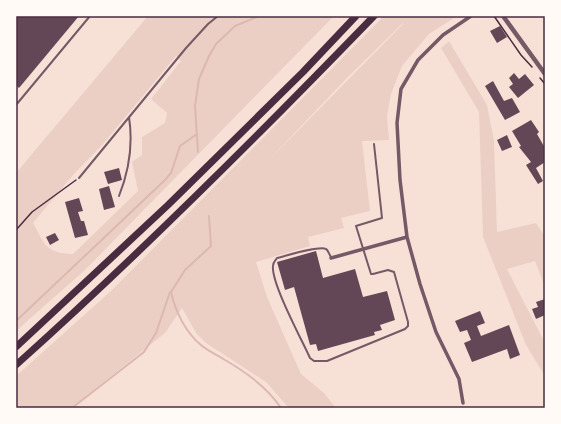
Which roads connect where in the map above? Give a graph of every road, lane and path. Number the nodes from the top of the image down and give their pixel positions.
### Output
1 (90, 16) edge
2 (218, 16) edge
3 (356, 16) edge
4 (374, 16) edge
5 (472, 16) edge
6 (494, 16) edge
7 (503, 16) edge
8 (533, 68) dead end
9 (537, 73) dead end
10 (545, 74) edge
11 (545, 84) edge
12 (16, 105) edge
13 (129, 117) junction
14 (374, 144) dead end
15 (79, 178) joint
16 (119, 196) dead end
17 (16, 230) edge
18 (407, 237) junction
19 (362, 250) junction
20 (331, 258) joint
21 (16, 347) edge
22 (16, 365) edge
23 (463, 403) dead end

1 - 12 lane
2 - 13 lane
3 - 21 highway
4 - 22 highway
5 - 18 street
6 - 8 path
7 - 10 street
9 - 11 path
13 - 15 lane
13 - 16 lane
14 - 19 lane
15 - 17 path
18 - 19 street
18 - 23 street
19 - 20 street
19 - 20 lane

